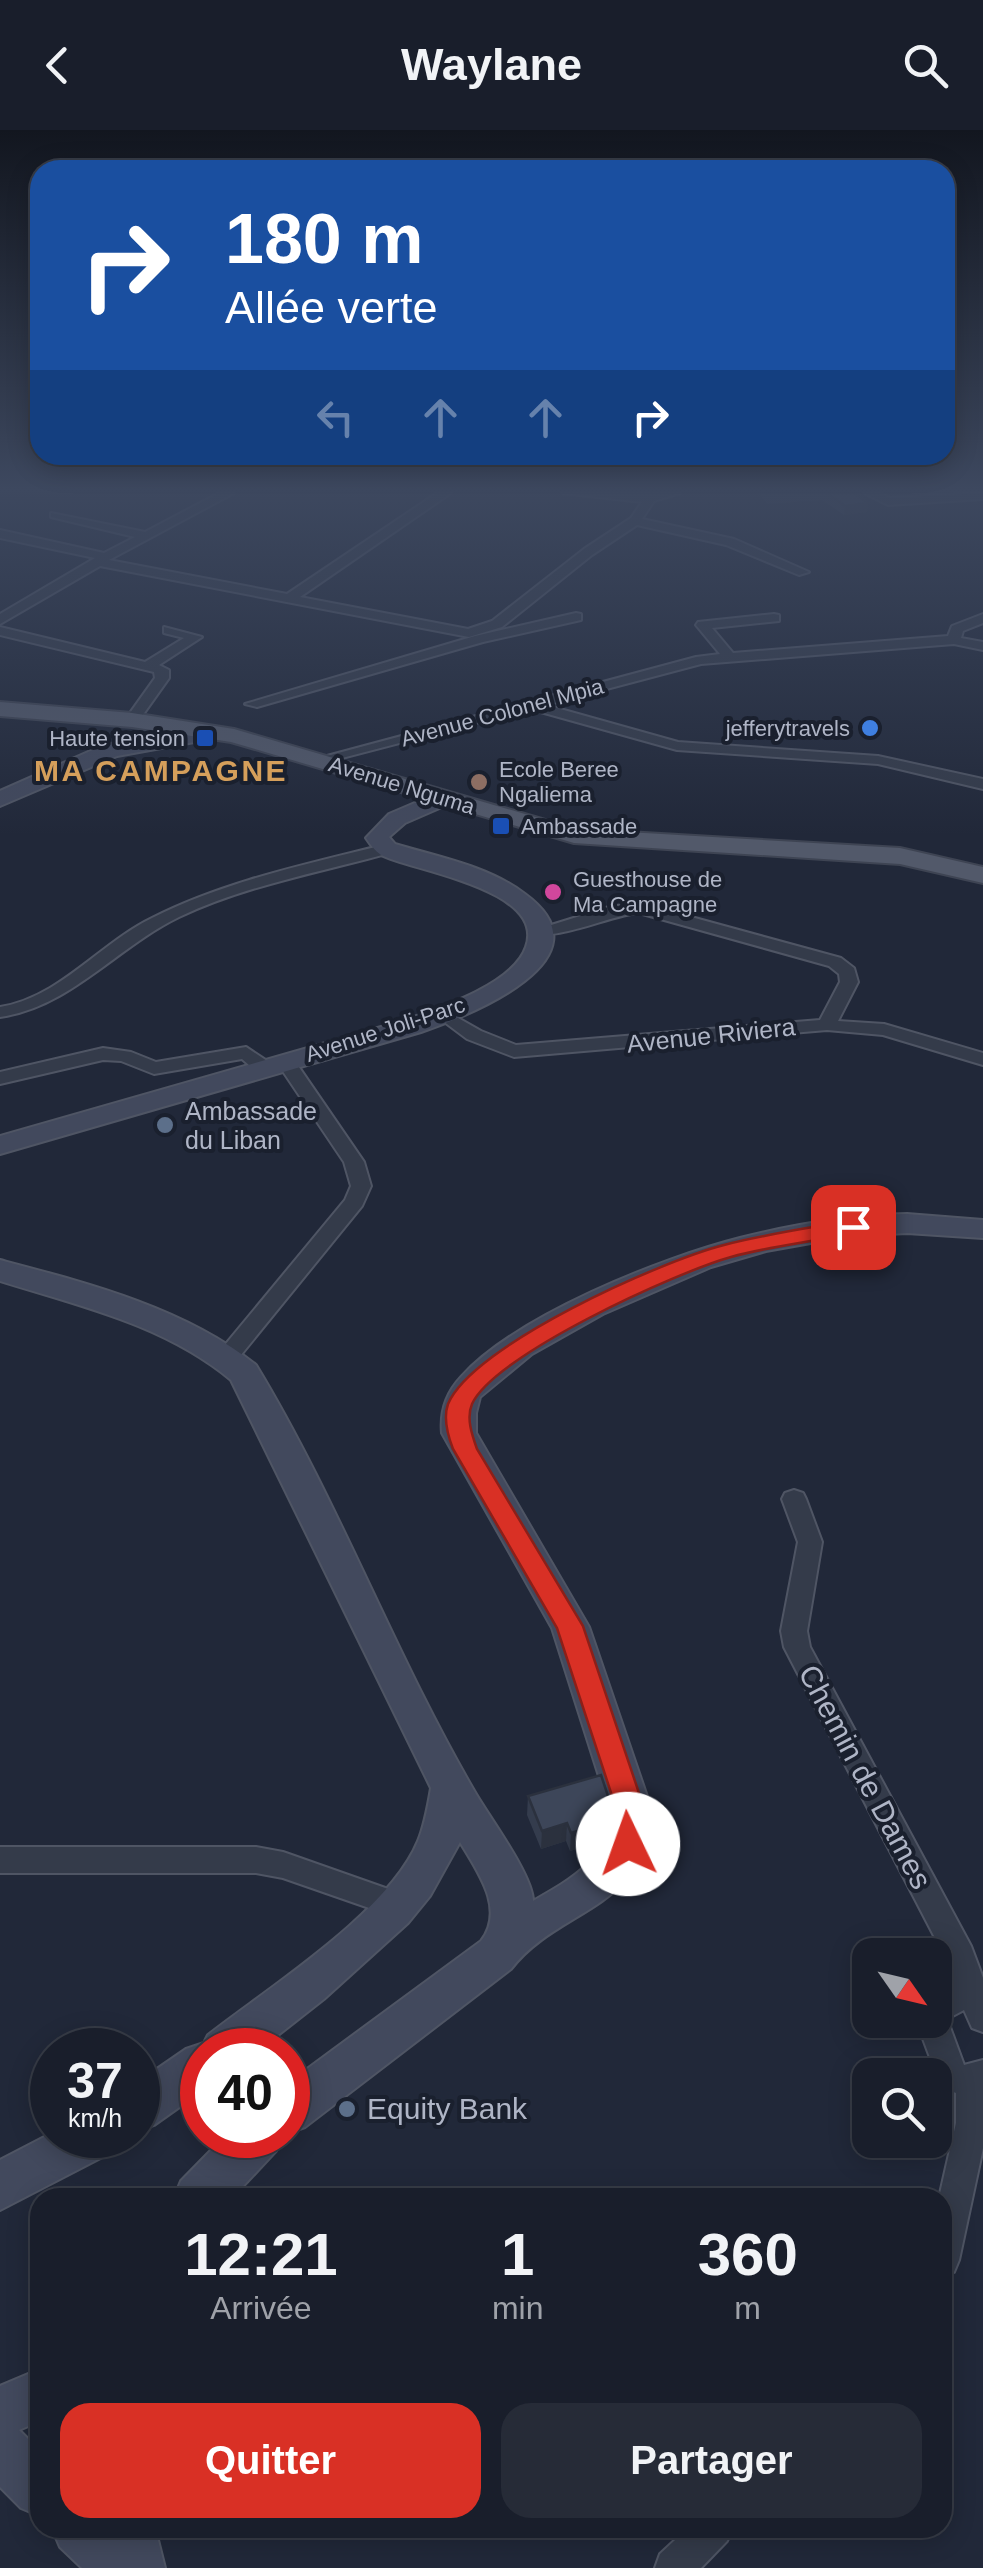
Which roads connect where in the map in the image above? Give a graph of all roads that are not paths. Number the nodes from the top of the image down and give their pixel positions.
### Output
1 (22, 607) edge
2 (327, 607) edge
3 (518, 607) edge
4 (576, 617) dead end
5 (774, 618) dead end
6 (983, 618) edge
7 (0, 620) edge
8 (168, 630) dead end
9 (0, 631) edge
10 (475, 636) junction
11 (954, 640) junction
12 (983, 646) edge
13 (729, 657) junction
14 (148, 666) junction
15 (252, 704) dead end
16 (532, 705) junction
17 (0, 709) edge
18 (132, 720) junction
19 (215, 732) junction
20 (319, 760) junction
21 (390, 782) junction
22 (983, 784) edge
23 (443, 798) junction
24 (0, 799) edge
25 (399, 818) junction
26 (388, 849) junction
27 (983, 876) edge
28 (541, 931) junction
29 (0, 1012) edge
30 (444, 1015) junction
31 (827, 1025) junction
32 (983, 1059) edge
33 (274, 1064) junction
34 (0, 1078) edge
35 (0, 1145) edge
36 (983, 1228) edge
37 (0, 1270) edge
38 (228, 1356) junction
39 (794, 1499) dead end
40 (451, 1788) junction
41 (0, 1860) edge
42 (398, 1906) junction
43 (511, 1916) junction
44 (978, 2004) edge
45 (952, 2007) edge
46 (251, 2028) edge
47 (938, 2038) edge
48 (978, 2079) edge
49 (310, 2094) edge
50 (53, 2158) edge
51 (237, 2158) edge
52 (0, 2186) edge
53 (208, 2188) edge
54 (952, 2214) edge
55 (30, 2399) edge
56 (0, 2412) edge
57 (0, 2449) edge
58 (30, 2479) edge
59 (89, 2538) edge
60 (130, 2538) edge
61 (704, 2538) edge
62 (122, 2568) edge
63 (137, 2568) edge
64 (674, 2568) edge

1 - 7 street
2 - 10 street
3 - 10 street
4 - 10 street
5 - 13 street
6 - 11 street
8 - 14 street
9 - 14 street
10 - 15 street
11 - 12 street, Avenue Colonel Mpia
11 - 13 street, Avenue Colonel Mpia
13 - 16 street, Avenue Colonel Mpia
14 - 18 street
16 - 20 street, Avenue Colonel Mpia
16 - 22 street
17 - 18 main road, Avenue Nguma
18 - 19 main road, Avenue Nguma
19 - 20 main road, Avenue Nguma
19 - 24 street
20 - 21 main road, Avenue Nguma
21 - 23 main road, Avenue Nguma
21 - 25 street
23 - 25 street
23 - 27 main road, Avenue Nguma
25 - 26 street
26 - 28 street
26 - 29 street
28 - 30 street, Avenue Joli-Parc
28 - 31 street
30 - 31 street, Avenue Riviera
30 - 33 street, Avenue Joli-Parc
31 - 32 street, Avenue Riviera
33 - 34 street
33 - 35 street, Avenue Joli-Parc
33 - 38 street
36 - 43 street
37 - 38 street
38 - 40 street
39 - 44 street, Chemin de Dames
40 - 42 street
40 - 43 street
41 - 42 street
42 - 46 street
43 - 49 street
44 - 45 street
47 - 48 street
48 - 54 street
50 - 52 street
51 - 53 street
55 - 56 street
57 - 58 street
59 - 62 street
60 - 63 street
61 - 64 street

